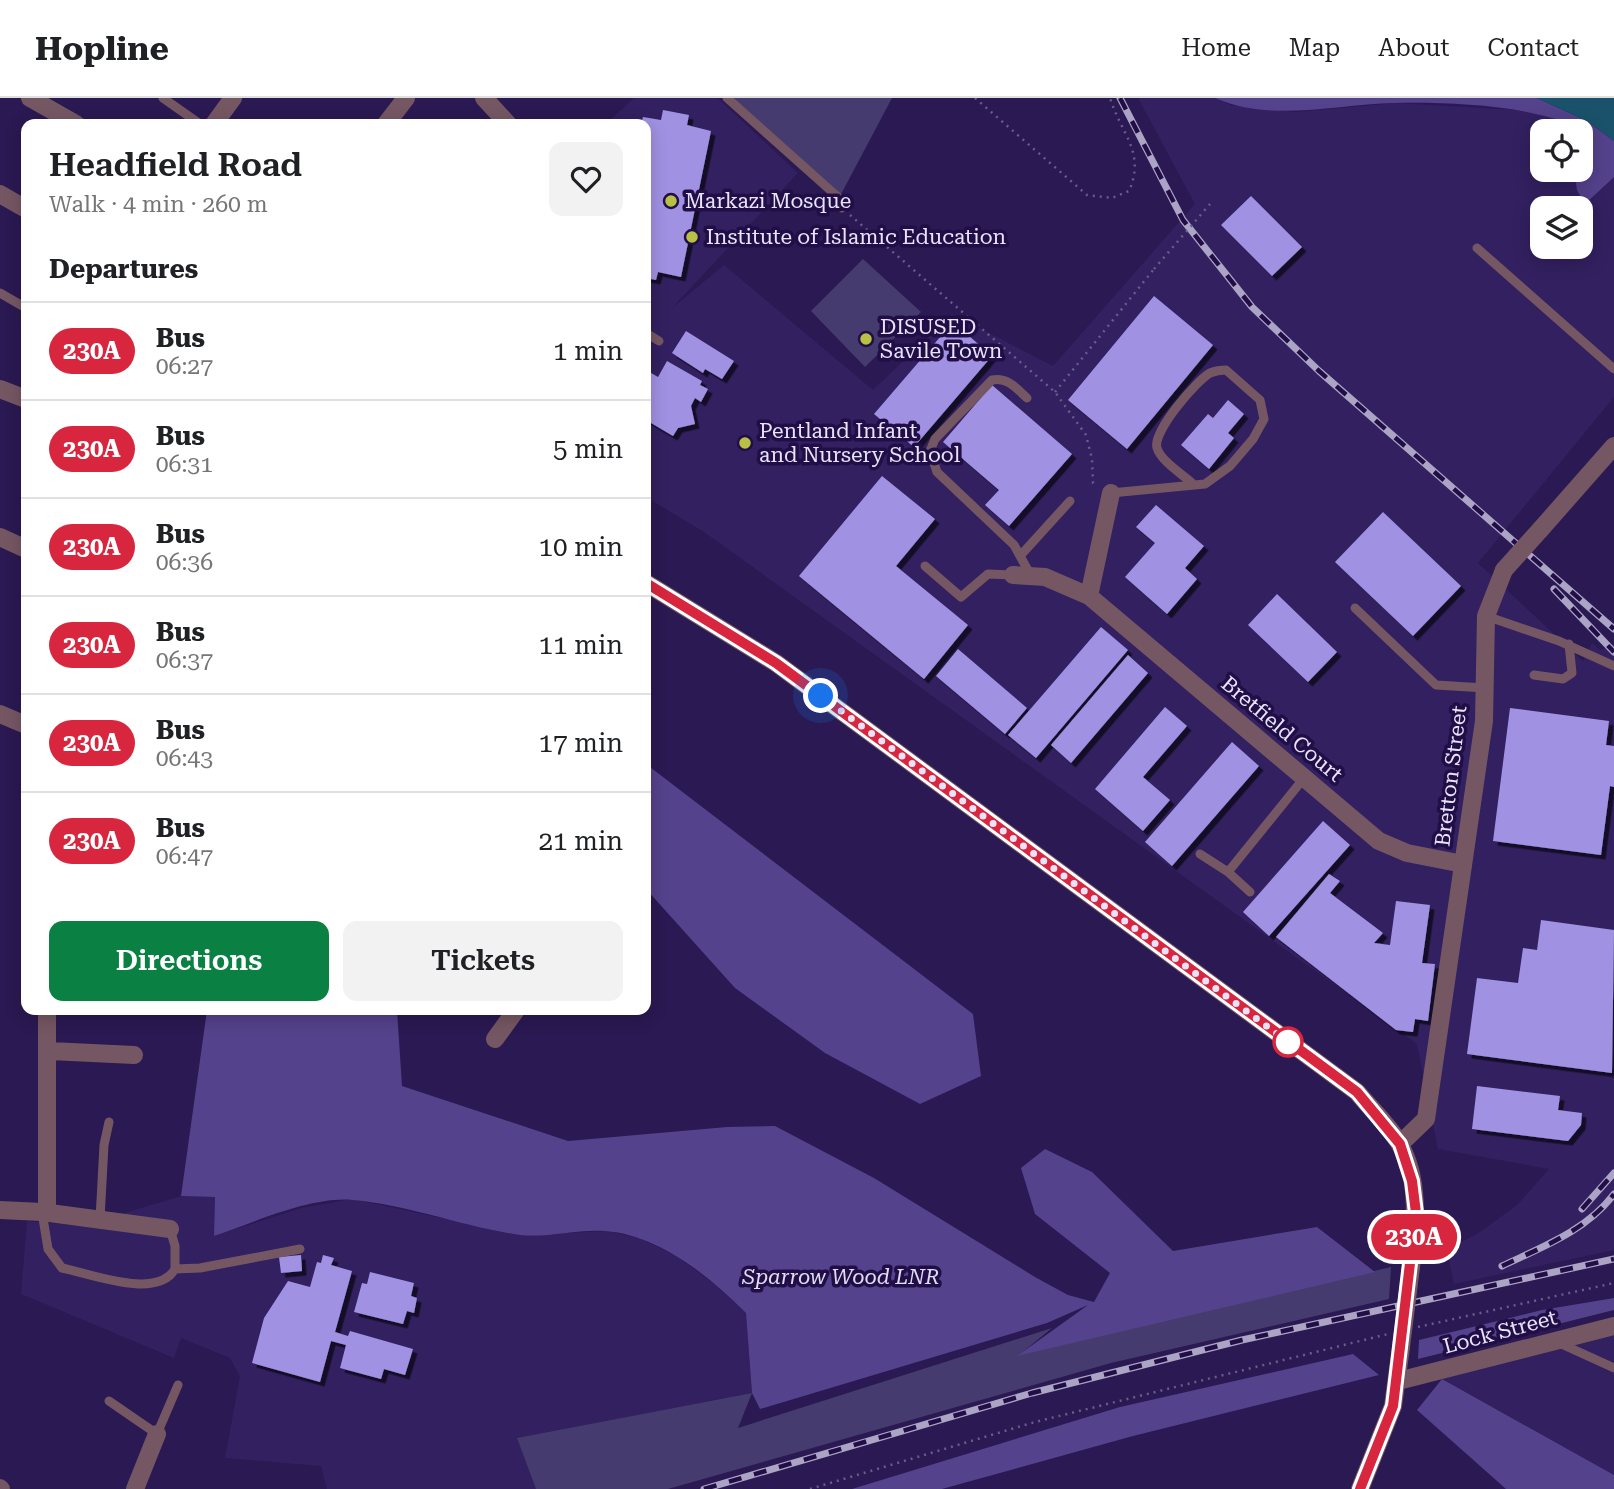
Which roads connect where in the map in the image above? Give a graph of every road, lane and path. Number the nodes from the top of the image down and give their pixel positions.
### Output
1 (30, 98) edge
2 (163, 98) edge
3 (233, 98) edge
4 (406, 98) edge
5 (484, 98) edge
6 (727, 98) edge
7 (975, 98) edge
8 (1110, 98) edge
9 (67, 119) edge
10 (193, 119) edge
11 (218, 119) edge
12 (390, 119) edge
13 (503, 119) edge
14 (0, 194) edge
15 (1210, 204) dead end
16 (21, 206) edge
17 (842, 208) joint
18 (1477, 247) dead end
19 (0, 293) edge
20 (21, 305) edge
21 (651, 336) edge
22 (659, 341) dead end
23 (1614, 369) edge
24 (0, 390) edge
25 (1055, 392) junction
26 (21, 397) edge
27 (1027, 398) dead end
28 (1614, 446) edge
29 (1192, 483) junction
30 (1111, 493) junction
31 (1070, 502) dead end
32 (0, 537) edge
33 (21, 547) edge
34 (1020, 556) junction
35 (925, 566) dead end
36 (1022, 575) junction
37 (651, 586) edge
38 (1089, 596) junction
39 (1355, 608) dead end
40 (1486, 616) junction
41 (1569, 645) junction
42 (1614, 666) edge
43 (1534, 675) dead end
44 (1485, 688) junction
45 (0, 714) edge
46 (21, 723) edge
47 (1304, 778) junction
48 (1200, 854) dead end
49 (1463, 864) junction
50 (1228, 872) junction
51 (1250, 892) dead end
52 (47, 1015) edge
53 (512, 1015) edge
54 (495, 1039) dead end
55 (50, 1051) junction
56 (134, 1055) dead end
57 (109, 1122) dead end
58 (1400, 1144) junction
59 (0, 1210) edge
60 (45, 1212) junction
61 (100, 1219) junction
62 (170, 1229) joint
63 (300, 1249) dead end
64 (175, 1269) junction
65 (1614, 1283) edge
66 (1614, 1326) edge
67 (1410, 1329) dead end
68 (1400, 1340) junction
69 (1556, 1341) junction
70 (1614, 1368) edge
71 (1398, 1381) junction
72 (178, 1385) dead end
73 (109, 1401) dead end
74 (158, 1434) junction
75 (135, 1489) edge
76 (810, 1489) edge
77 (1360, 1489) edge

1 - 9 street
2 - 10 lane
3 - 11 street
4 - 12 street
5 - 13 street
6 - 17 lane
7 - 8 path
14 - 16 street
15 - 25 path, bridge
17 - 25 path
18 - 23 lane
19 - 20 lane
21 - 22 lane
24 - 26 street
25 - 30 path
27 - 34 lane
28 - 40 street, Bretton Street, bridge
29 - 29 lane
29 - 30 lane
30 - 38 street
31 - 34 lane
32 - 33 street
34 - 36 lane
35 - 36 lane
36 - 38 street, Bretfield Court
37 - 58 street
38 - 47 street, Bretfield Court
39 - 44 lane
40 - 41 lane
40 - 44 street, Bretton Street
41 - 42 lane
41 - 43 lane
44 - 49 street, Bretton Street
45 - 46 street
47 - 49 street, Bretfield Court
47 - 50 lane
48 - 50 lane
49 - 58 street, Bretton Street
50 - 51 lane
52 - 55 street
53 - 54 street
55 - 56 street
55 - 60 street
57 - 61 lane
58 - 68 street, bridge
59 - 60 street
60 - 61 street
60 - 64 lane
61 - 62 street
62 - 64 lane
63 - 64 lane
65 - 67 path
66 - 69 street, Lock Street
68 - 71 street
68 - 76 path
69 - 70 lane
69 - 71 street, Lock Street
71 - 77 street
72 - 74 lane
73 - 74 lane
74 - 75 street

